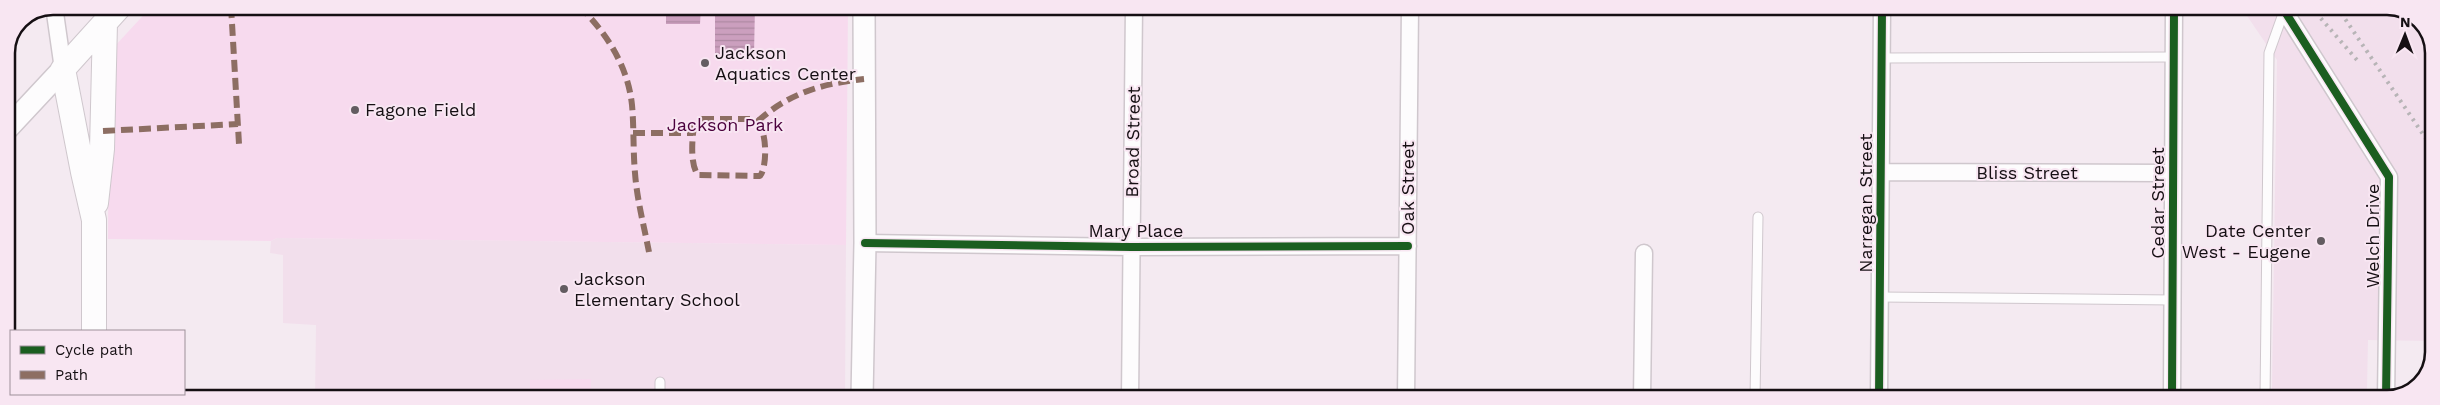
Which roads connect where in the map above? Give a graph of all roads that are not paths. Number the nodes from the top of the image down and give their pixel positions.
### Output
1 (55, 15) edge
2 (112, 15) edge
3 (864, 15) edge
4 (1134, 15) edge
5 (1410, 15) edge
6 (1882, 15) edge
7 (2174, 15) edge
8 (2281, 15) edge
9 (2287, 15) edge
10 (2174, 56) junction
11 (1882, 58) junction
12 (63, 69) junction
13 (15, 120) edge
14 (1881, 172) junction
15 (2173, 173) junction
16 (1758, 217) dead end
17 (94, 220) junction
18 (865, 243) junction
19 (1408, 246) junction
20 (1131, 247) junction
21 (1644, 253) dead end
22 (1880, 297) junction
23 (2173, 300) junction
24 (94, 330) edge
25 (660, 382) dead end
26 (660, 390) edge
27 (862, 390) edge
28 (1130, 390) edge
29 (1406, 390) edge
30 (1642, 390) edge
31 (1755, 390) edge
32 (1879, 390) edge
33 (2172, 390) edge
34 (2265, 390) edge
35 (2386, 390) edge

1 - 12 street
2 - 12 main road
2 - 17 main road
3 - 18 street
4 - 20 street, Broad Street
5 - 19 street, Oak Street
6 - 11 street, Narregan Street
7 - 10 street, Cedar Street
8 - 34 lane
9 - 35 street, Welch Drive
10 - 11 lane
10 - 15 street, Cedar Street
11 - 14 street, Narregan Street
12 - 13 street
12 - 17 main road
14 - 15 street, Bliss Street
14 - 22 street, Narregan Street
15 - 23 street, Cedar Street
16 - 31 lane
17 - 24 main road
18 - 20 street, Mary Place
18 - 27 street
19 - 20 street, Mary Place
19 - 29 street, Oak Street
20 - 28 street, Broad Street
21 - 30 street
22 - 23 lane
22 - 32 street, Narregan Street
23 - 33 street, Cedar Street
25 - 26 lane

